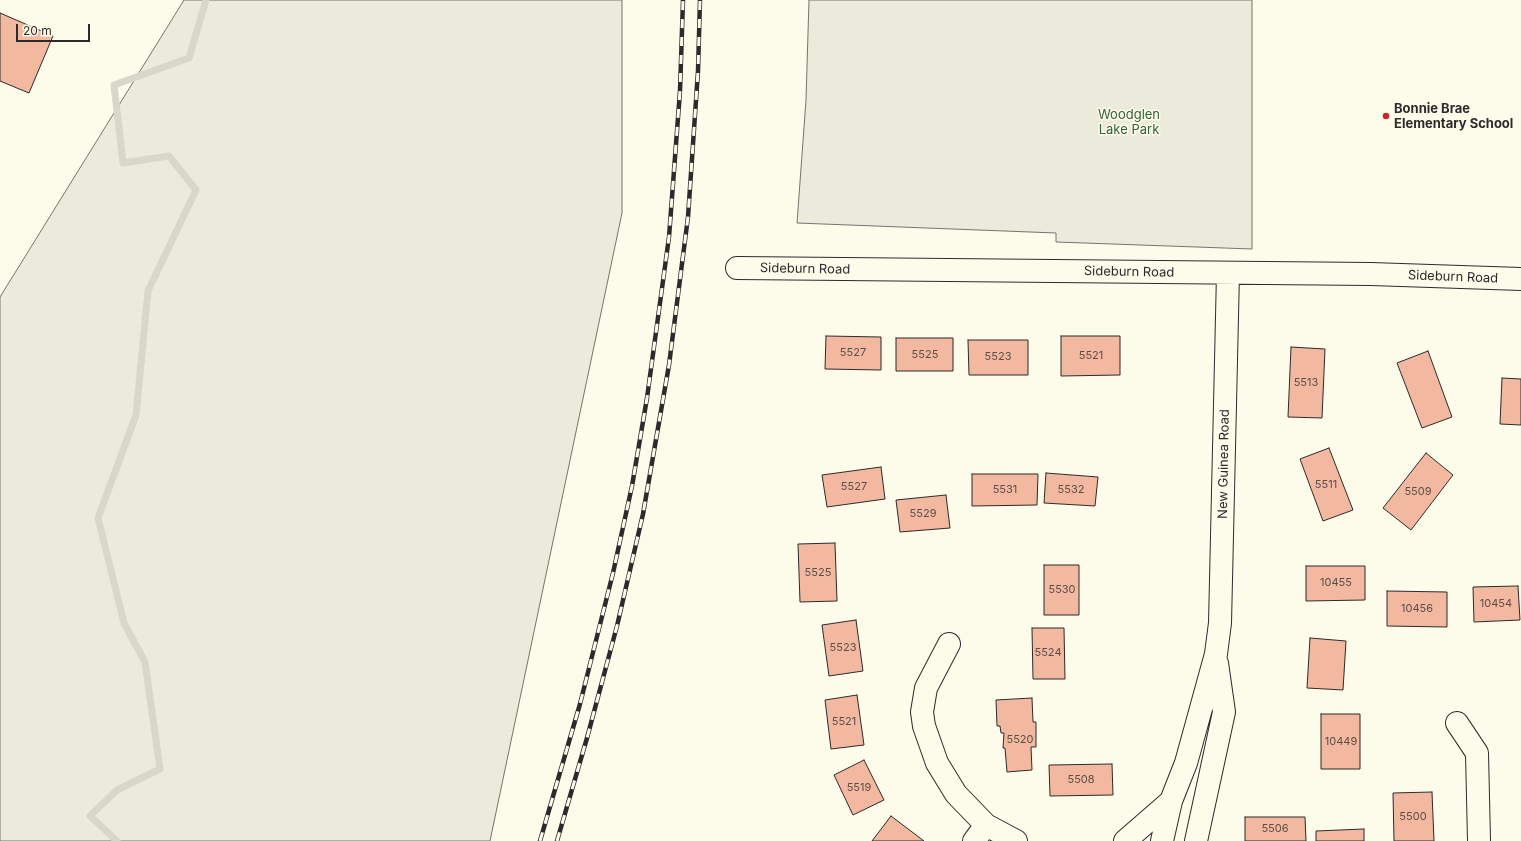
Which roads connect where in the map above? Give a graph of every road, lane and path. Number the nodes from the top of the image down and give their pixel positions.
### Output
1 (737, 268) dead end
2 (1228, 273) junction
3 (1521, 279) edge
4 (949, 644) dead end
5 (1216, 654) junction
6 (1457, 723) dead end
7 (1171, 801) junction
8 (980, 833) edge
9 (1016, 841) edge
10 (1125, 841) edge
11 (1162, 841) edge
12 (1196, 841) edge
13 (1479, 841) edge

1 - 2 street, Sideburn Road
2 - 3 street, Sideburn Road
2 - 5 street, New Guinea Road
4 - 8 street
5 - 7 street, New Guinea Road
5 - 12 street, New Guinea Road
6 - 13 street
7 - 10 street
7 - 11 street, New Guinea Road
8 - 9 street

